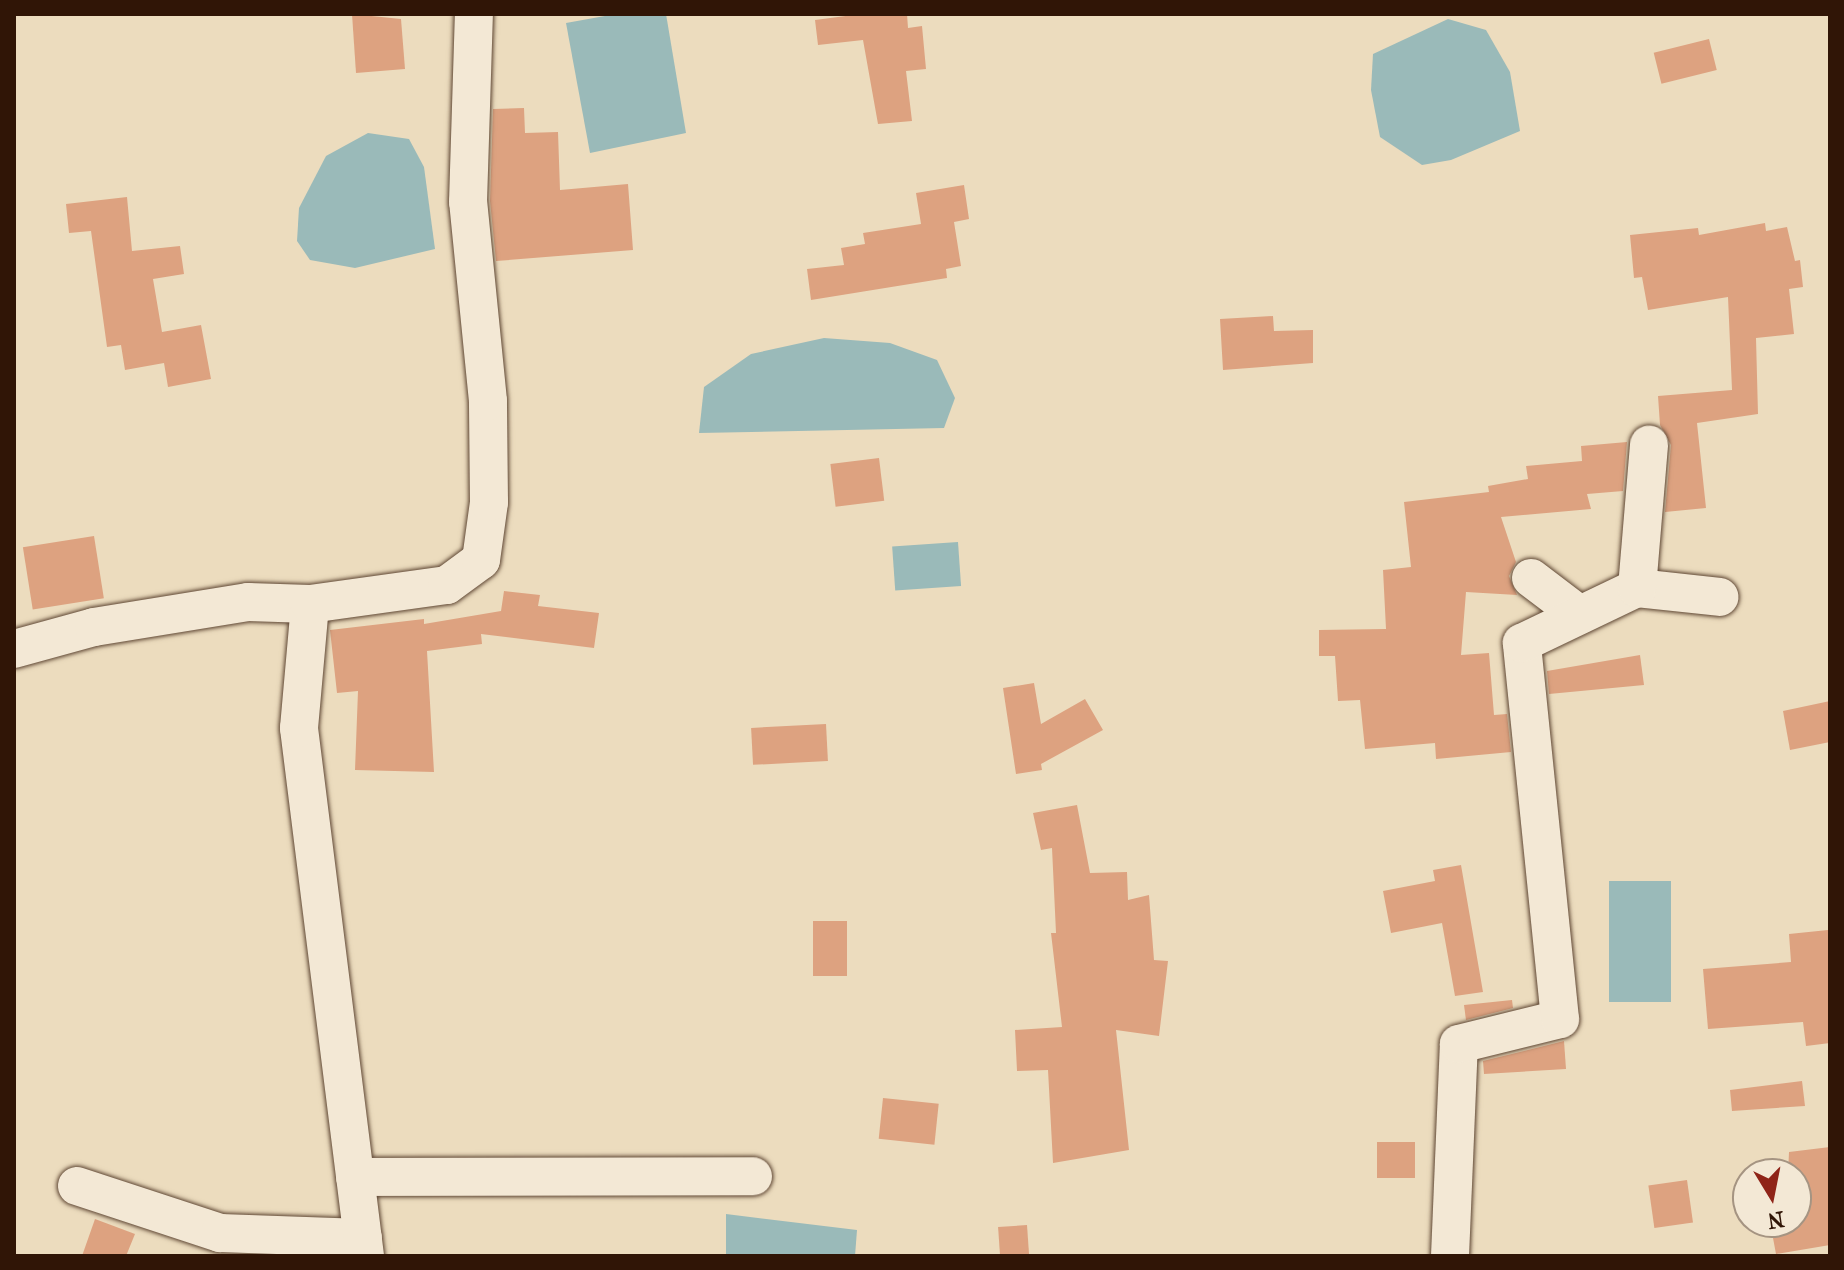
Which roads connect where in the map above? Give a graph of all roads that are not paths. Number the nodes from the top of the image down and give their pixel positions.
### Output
1 (474, 14) edge
2 (1649, 444) dead end
3 (1531, 578) dead end
4 (1637, 588) junction
5 (1720, 597) dead end
6 (310, 604) junction
7 (1580, 615) junction
8 (14, 649) edge
9 (753, 1176) dead end
10 (355, 1177) junction
11 (77, 1186) dead end
12 (364, 1247) edge
13 (1450, 1256) edge

1 - 6 street
2 - 4 street
3 - 7 street
4 - 5 street
4 - 7 street
6 - 8 street
6 - 10 street
7 - 13 street
9 - 10 street
10 - 12 street
11 - 12 street

